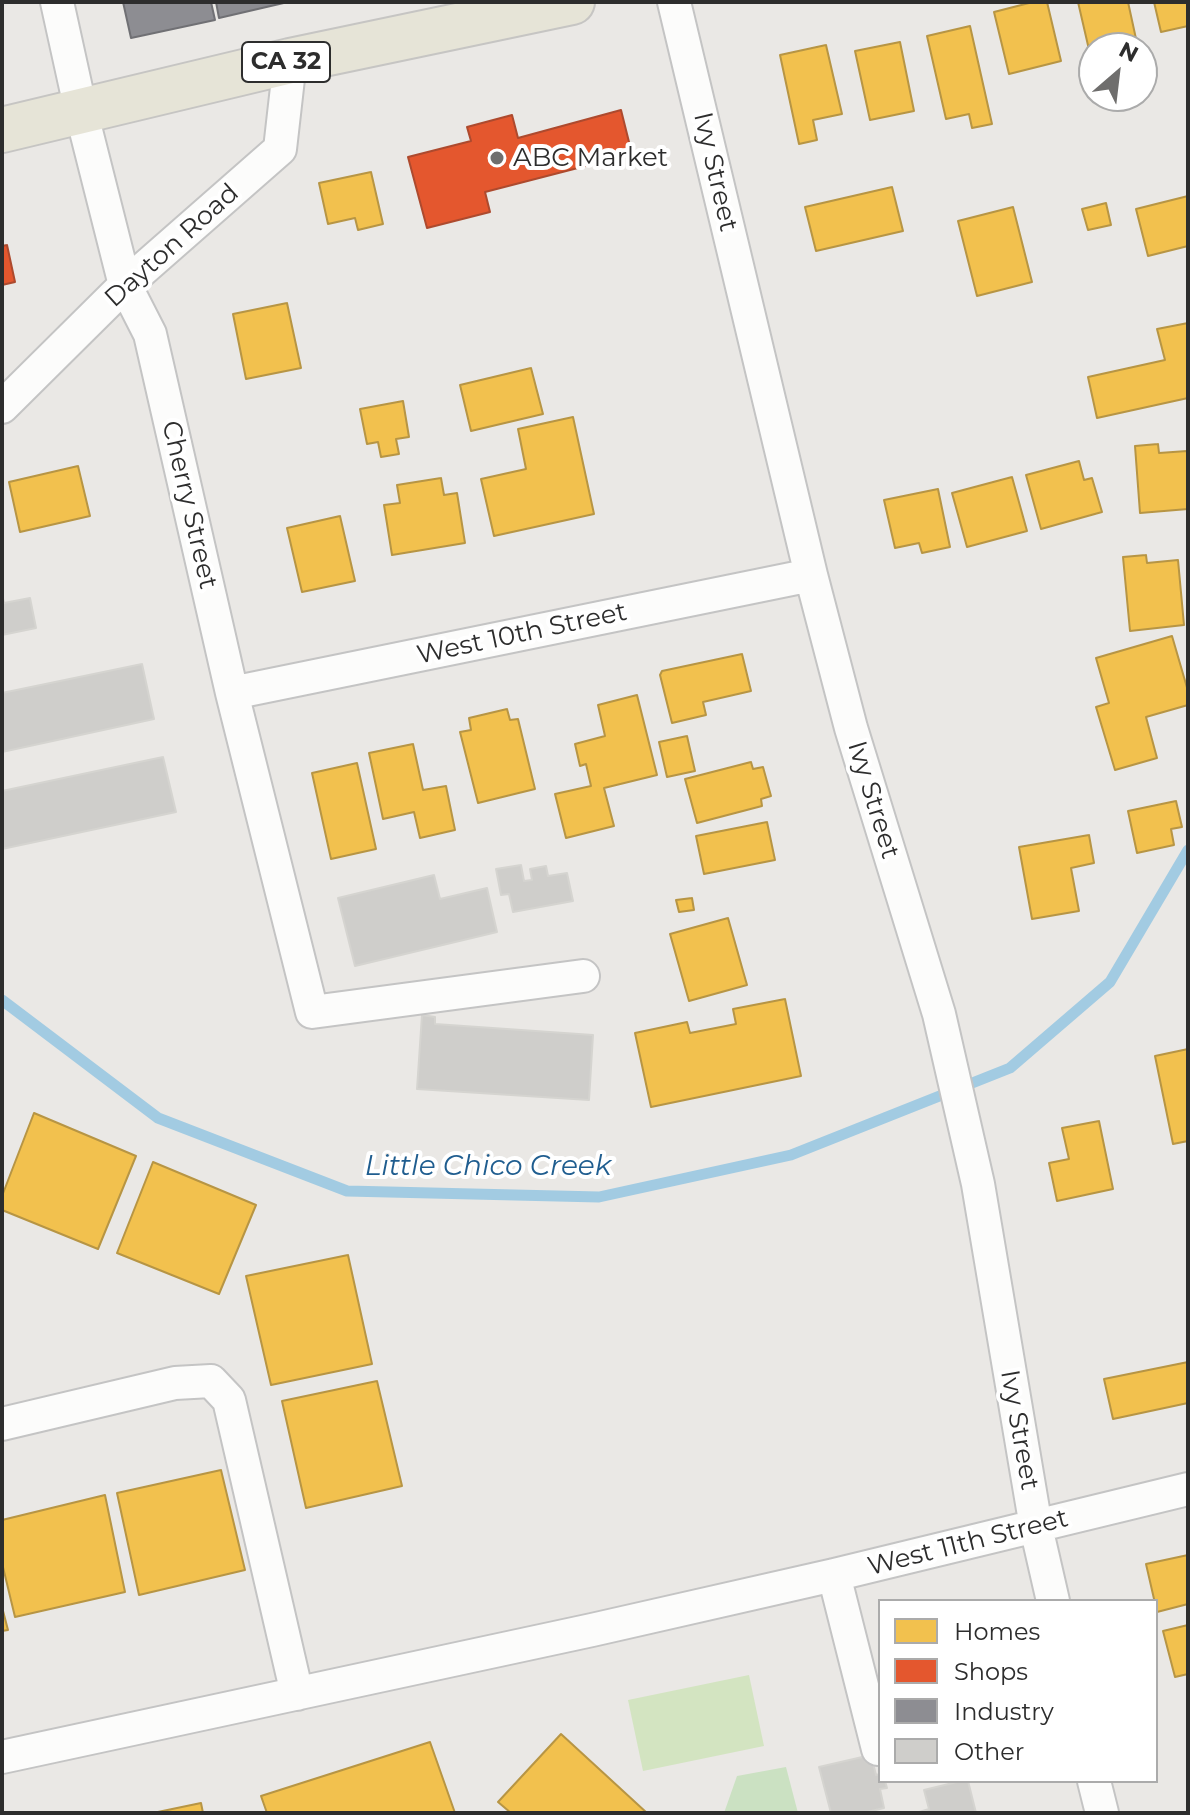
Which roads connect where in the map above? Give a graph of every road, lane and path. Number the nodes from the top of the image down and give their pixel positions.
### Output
1 (57, 2) edge
2 (572, 2) edge
3 (674, 2) edge
4 (290, 61) junction
5 (81, 111) junction
6 (2, 130) edge
7 (125, 285) junction
8 (2, 407) edge
9 (811, 575) junction
10 (232, 693) junction
11 (583, 976) dead end
12 (2, 1424) edge
13 (1188, 1489) edge
14 (1036, 1527) junction
15 (834, 1575) junction
16 (1053, 1599) edge
17 (297, 1694) junction
18 (878, 1749) dead end
19 (2, 1757) edge
20 (1094, 1783) edge
21 (1102, 1813) edge

1 - 5 street, Cherry Street
2 - 4 main road, CA 32
3 - 9 street, Ivy Street
4 - 5 main road, CA 32
4 - 7 street, Dayton Road
5 - 6 main road, CA 32
5 - 7 street, Cherry Street
7 - 8 street, Dayton Road
7 - 10 street, Cherry Street
9 - 10 street, West 10th Street
9 - 14 street, Ivy Street
10 - 11 street, Cherry Street
12 - 17 street
13 - 14 street, West 11th Street
14 - 15 street, West 11th Street
14 - 16 street, Ivy Street
15 - 17 street, West 11th Street
15 - 18 street
17 - 19 street, West 11th Street
20 - 21 street

